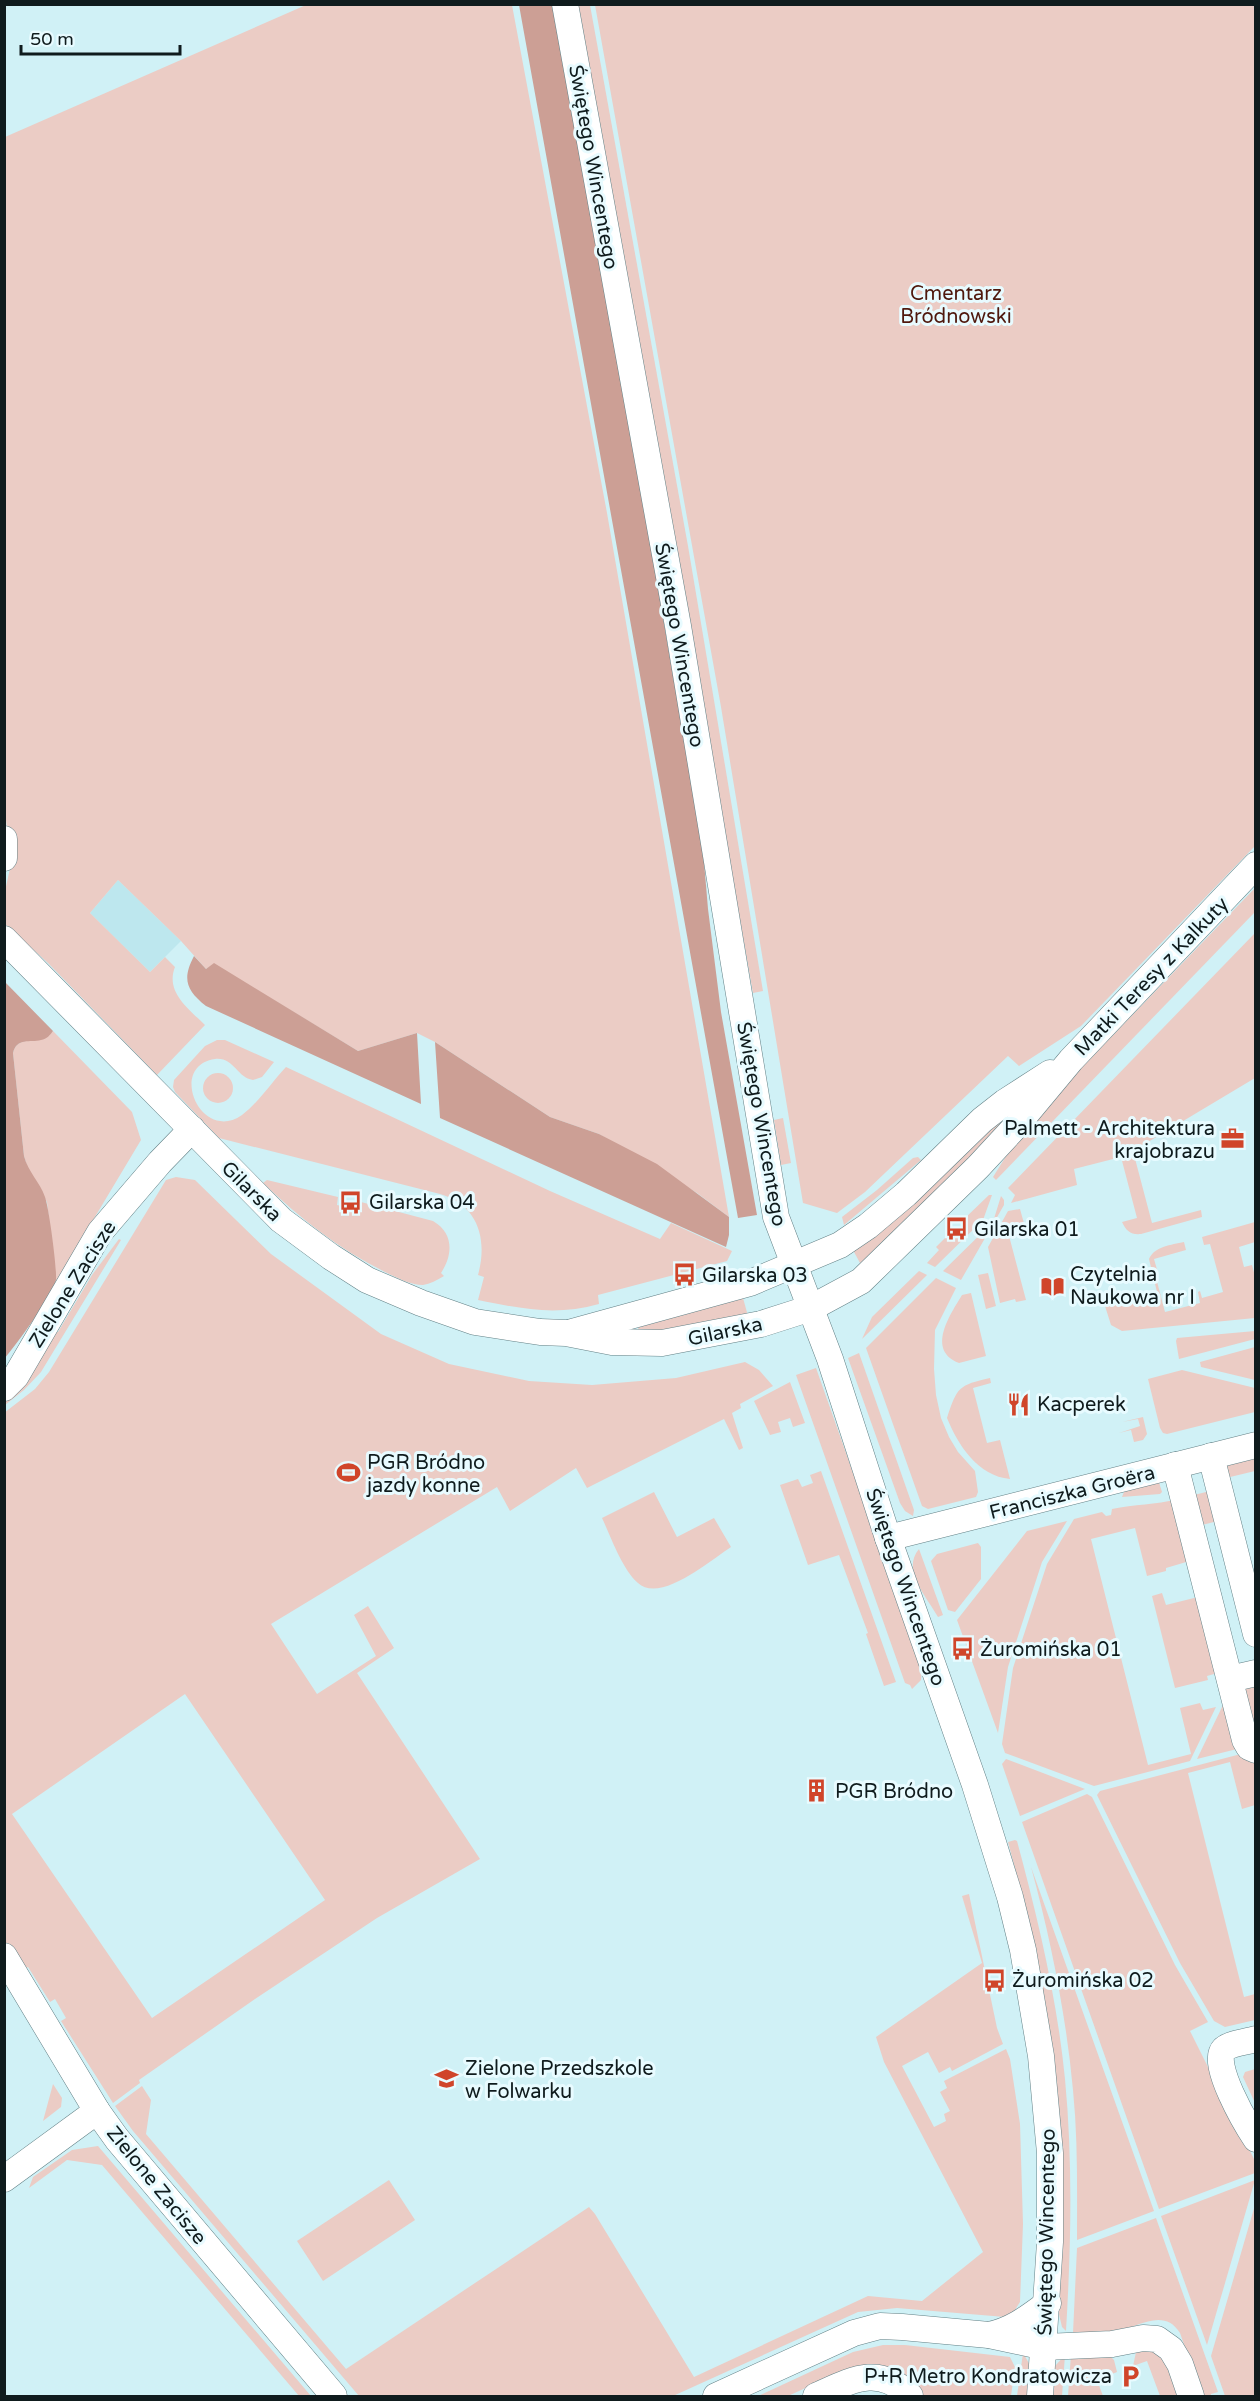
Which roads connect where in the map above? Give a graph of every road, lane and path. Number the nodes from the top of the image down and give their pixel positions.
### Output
1 (565, 4) edge
2 (4, 839) edge
3 (4, 858) edge
4 (1256, 866) edge
5 (4, 939) edge
6 (1071, 1060) junction
7 (192, 1129) junction
8 (794, 1265) junction
9 (811, 1308) junction
10 (566, 1334) junction
11 (4, 1389) edge
12 (1256, 1445) edge
13 (1210, 1456) junction
14 (1175, 1465) junction
15 (888, 1538) junction
16 (1250, 1588) edge
17 (1256, 1634) edge
18 (1256, 1673) edge
19 (1230, 1679) junction
20 (1250, 1745) edge
21 (4, 1956) edge
22 (1256, 2039) edge
23 (97, 2111) junction
24 (1256, 2139) edge
25 (4, 2179) edge
26 (1048, 2303) junction
27 (989, 2335) junction
28 (1045, 2347) junction
29 (334, 2397) edge
30 (716, 2397) edge
31 (816, 2397) edge
32 (910, 2397) edge
33 (1040, 2397) edge
34 (1191, 2397) edge

1 - 8 street, Świętego Wincentego
2 - 3 street
4 - 6 street, Matki Teresy z Kalkuty
5 - 7 street, Gilarska
6 - 8 street, Matki Teresy z Kalkuty
6 - 9 street, Matki Teresy z Kalkuty
7 - 10 street, Gilarska
7 - 11 street, Zielone Zacisze
8 - 9 street, Świętego Wincentego
8 - 10 street, Gilarska
9 - 10 street, Gilarska
9 - 15 street, Świętego Wincentego
12 - 13 street, Franciszka Groëra
13 - 14 street, Franciszka Groëra
13 - 16 street
14 - 15 street, Franciszka Groëra
14 - 19 street
15 - 26 street, Świętego Wincentego
16 - 17 street
18 - 19 street
19 - 20 street
21 - 23 street, Zielone Zacisze
22 - 24 street
23 - 25 street
23 - 29 street, Zielone Zacisze
26 - 27 street
26 - 28 street, Świętego Wincentego
27 - 28 street
27 - 30 street
28 - 33 street, Świętego Wincentego
28 - 34 street
31 - 32 street

